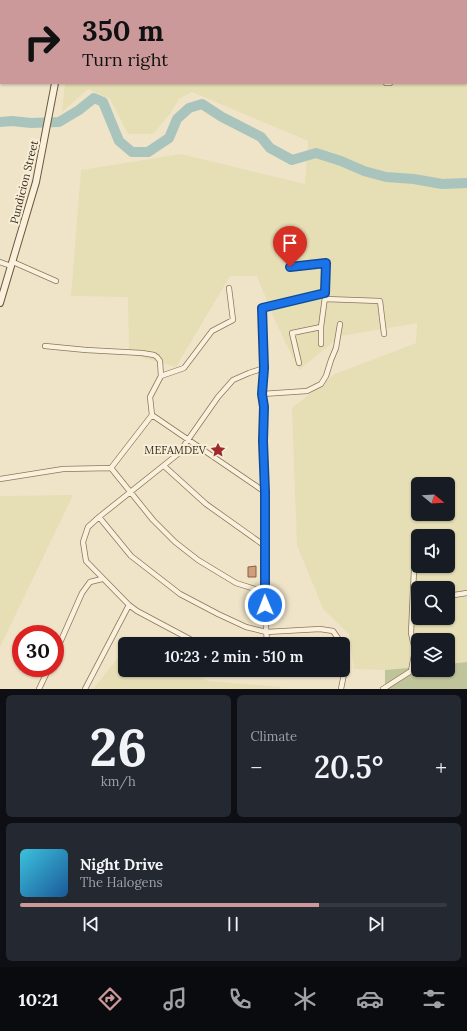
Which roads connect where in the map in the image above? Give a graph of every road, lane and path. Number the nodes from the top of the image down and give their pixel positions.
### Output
1 (54, 84) edge
2 (0, 262) edge
3 (12, 264) junction
4 (290, 267) dead end
5 (56, 281) dead end
6 (229, 288) dead end
7 (325, 293) junction
8 (325, 299) junction
9 (0, 303) edge
10 (340, 324) dead end
11 (321, 327) junction
12 (384, 334) dead end
13 (321, 344) dead end
14 (45, 346) dead end
15 (299, 363) dead end
16 (264, 368) junction
17 (161, 376) junction
18 (262, 394) junction
19 (152, 415) junction
20 (189, 440) junction
21 (164, 466) junction
22 (111, 468) junction
23 (0, 479) edge
24 (265, 492) junction
25 (130, 493) junction
26 (99, 517) junction
27 (265, 546) junction
28 (102, 579) junction
29 (264, 592) junction
30 (467, 593) edge
31 (455, 595) edge
32 (128, 605) junction
33 (412, 625) edge
34 (266, 632) junction
35 (64, 634) edge
36 (186, 637) edge
37 (266, 637) edge
38 (337, 637) edge
39 (45, 677) edge
40 (344, 677) edge
41 (39, 689) edge
42 (85, 689) edge
43 (342, 689) edge
44 (382, 689) edge

1 - 3 main road, Pundicion Street
2 - 3 street
3 - 5 street
3 - 9 main road, Pundicion Street
4 - 7 street
6 - 17 street
7 - 8 street
7 - 16 street
8 - 11 street
8 - 12 street
10 - 18 street
11 - 13 street
11 - 15 street
14 - 17 street
16 - 18 street
16 - 20 street
17 - 19 street
18 - 24 street
19 - 20 street
19 - 22 street
20 - 21 street
20 - 24 street
21 - 25 street
21 - 27 street
22 - 23 street
22 - 25 street
24 - 27 street
25 - 26 street
25 - 29 street
26 - 28 street
26 - 34 street
27 - 29 street
28 - 32 street
28 - 35 street
29 - 34 street
30 - 31 street
32 - 36 street
32 - 42 street
33 - 44 street
34 - 37 street
34 - 38 street
39 - 41 street
40 - 43 street

